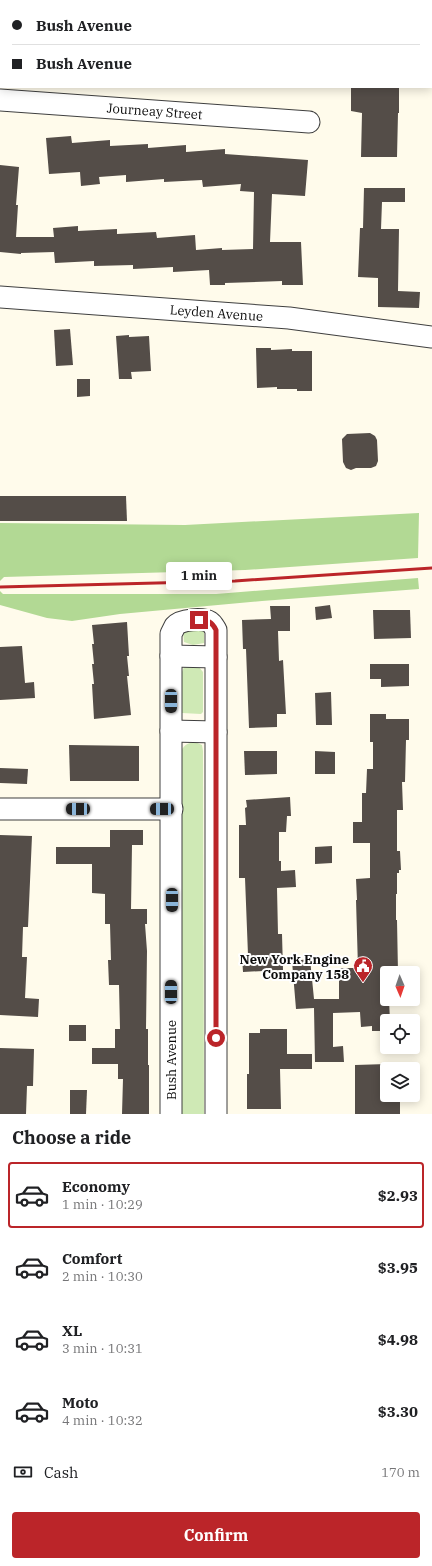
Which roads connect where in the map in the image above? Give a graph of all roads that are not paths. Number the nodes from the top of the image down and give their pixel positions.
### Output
1 (0, 100) edge
2 (309, 122) dead end
3 (0, 297) edge
4 (432, 337) edge
5 (171, 656) junction
6 (216, 657) junction
7 (172, 731) junction
8 (216, 732) junction
9 (0, 809) edge
10 (172, 809) junction
11 (171, 1114) edge
12 (216, 1114) edge

1 - 2 street, Journeay Street
3 - 4 street, Leyden Avenue
5 - 6 street
5 - 6 street, Bush Avenue
5 - 7 street, Bush Avenue
6 - 8 street, Bush Avenue
7 - 8 street
7 - 10 street, Bush Avenue
8 - 12 street, Bush Avenue
9 - 10 street
10 - 11 street, Bush Avenue

